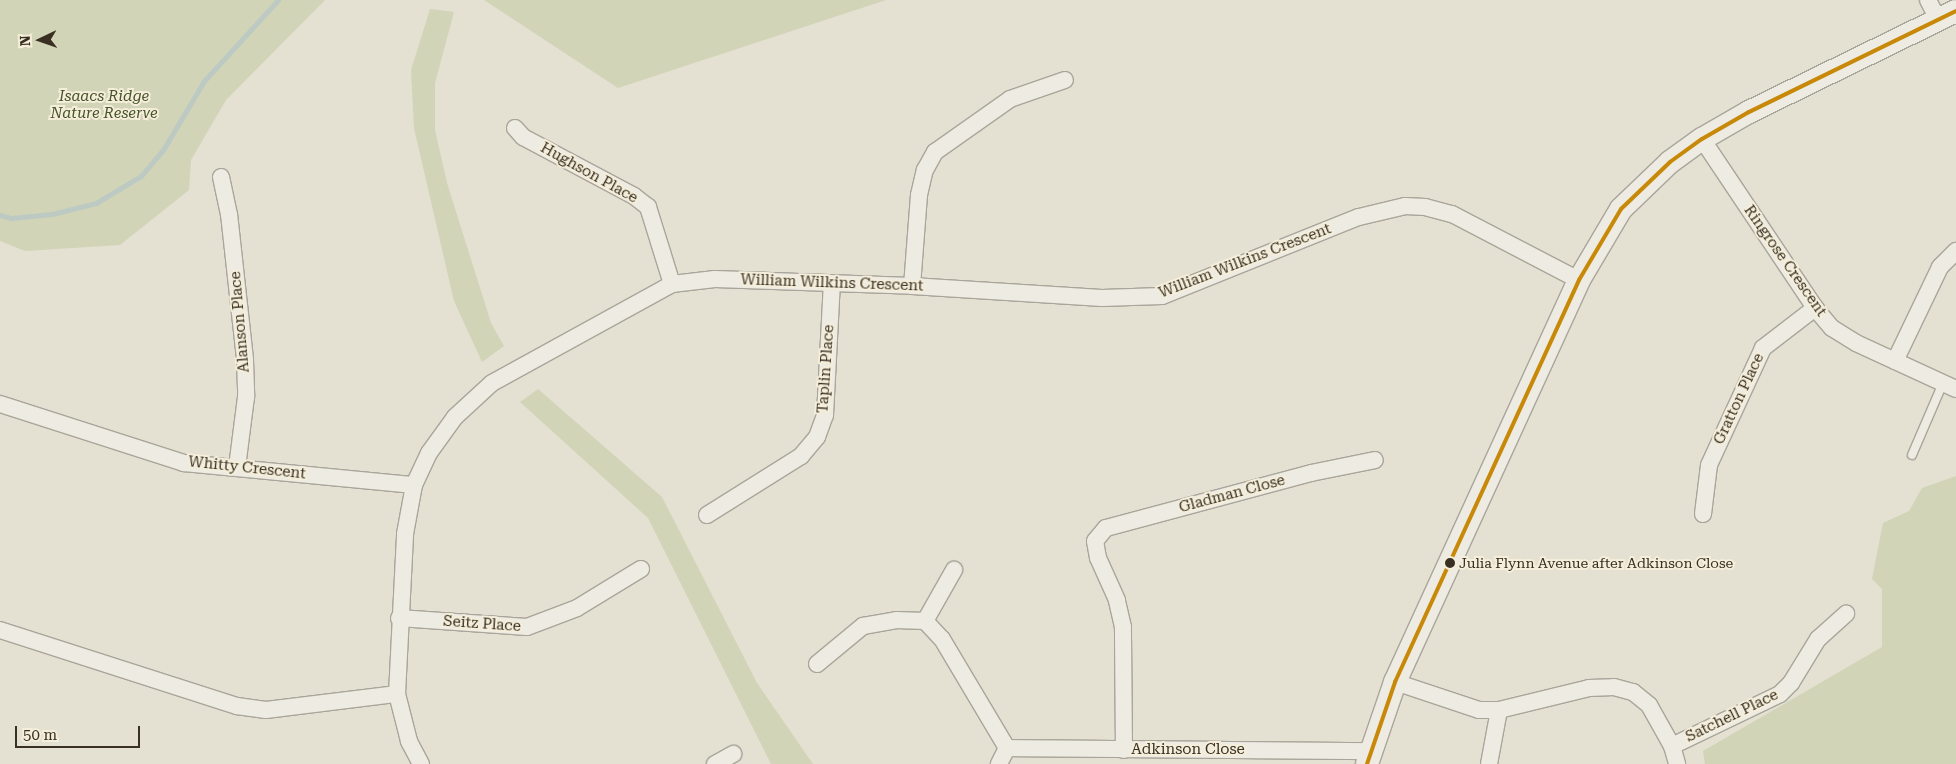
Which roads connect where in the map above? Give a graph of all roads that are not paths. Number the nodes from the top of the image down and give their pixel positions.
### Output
1 (1940, 10) edge
2 (1065, 80) dead end
3 (515, 128) dead end
4 (1702, 139) junction
5 (221, 177) dead end
6 (1956, 251) edge
7 (1579, 280) junction
8 (832, 283) junction
9 (672, 284) junction
10 (912, 286) junction
11 (1815, 308) junction
12 (1895, 361) junction
13 (1950, 386) edge
14 (0, 404) edge
15 (1912, 455) dead end
16 (1376, 460) dead end
17 (237, 467) junction
18 (414, 485) junction
19 (1702, 514) dead end
20 (707, 515) dead end
21 (641, 570) dead end
22 (954, 570) dead end
23 (1846, 614) dead end
24 (400, 618) junction
25 (925, 621) junction
26 (0, 630) edge
27 (817, 664) dead end
28 (1395, 682) junction
29 (396, 694) junction
30 (1499, 710) junction
31 (1672, 746) junction
32 (1007, 748) junction
33 (1124, 750) junction
34 (733, 754) dead end
35 (1368, 758) edge
36 (422, 764) edge
37 (716, 764) edge
38 (999, 764) edge
39 (1489, 764) edge
40 (1677, 764) edge

1 - 4 street
2 - 10 street
3 - 9 street, Hughson Place
4 - 7 street
4 - 11 street, Ringrose Crescent
5 - 17 street, Alanson Place
6 - 12 street
7 - 10 street, William Wilkins Crescent
7 - 28 street
8 - 9 street, William Wilkins Crescent
8 - 10 street, William Wilkins Crescent
8 - 20 street, Taplin Place
9 - 18 street, William Wilkins Crescent
11 - 12 street, Ringrose Crescent
11 - 19 street, Gratton Place
12 - 13 street, Ringrose Crescent
13 - 15 lane, Ringrose Crescent
14 - 17 street, Whitty Crescent
16 - 33 street, Gladman Close
17 - 18 street, Whitty Crescent
18 - 24 street, William Wilkins Crescent
21 - 24 street, Seitz Place
22 - 25 street
23 - 31 street, Satchell Place
24 - 29 street, William Wilkins Crescent
25 - 27 street
25 - 32 street
26 - 29 street
28 - 30 street
28 - 35 street
29 - 36 street, William Wilkins Crescent
30 - 31 street
30 - 39 street
31 - 40 street
32 - 33 street, Adkinson Close
32 - 38 street
33 - 35 street, Adkinson Close
34 - 37 street

